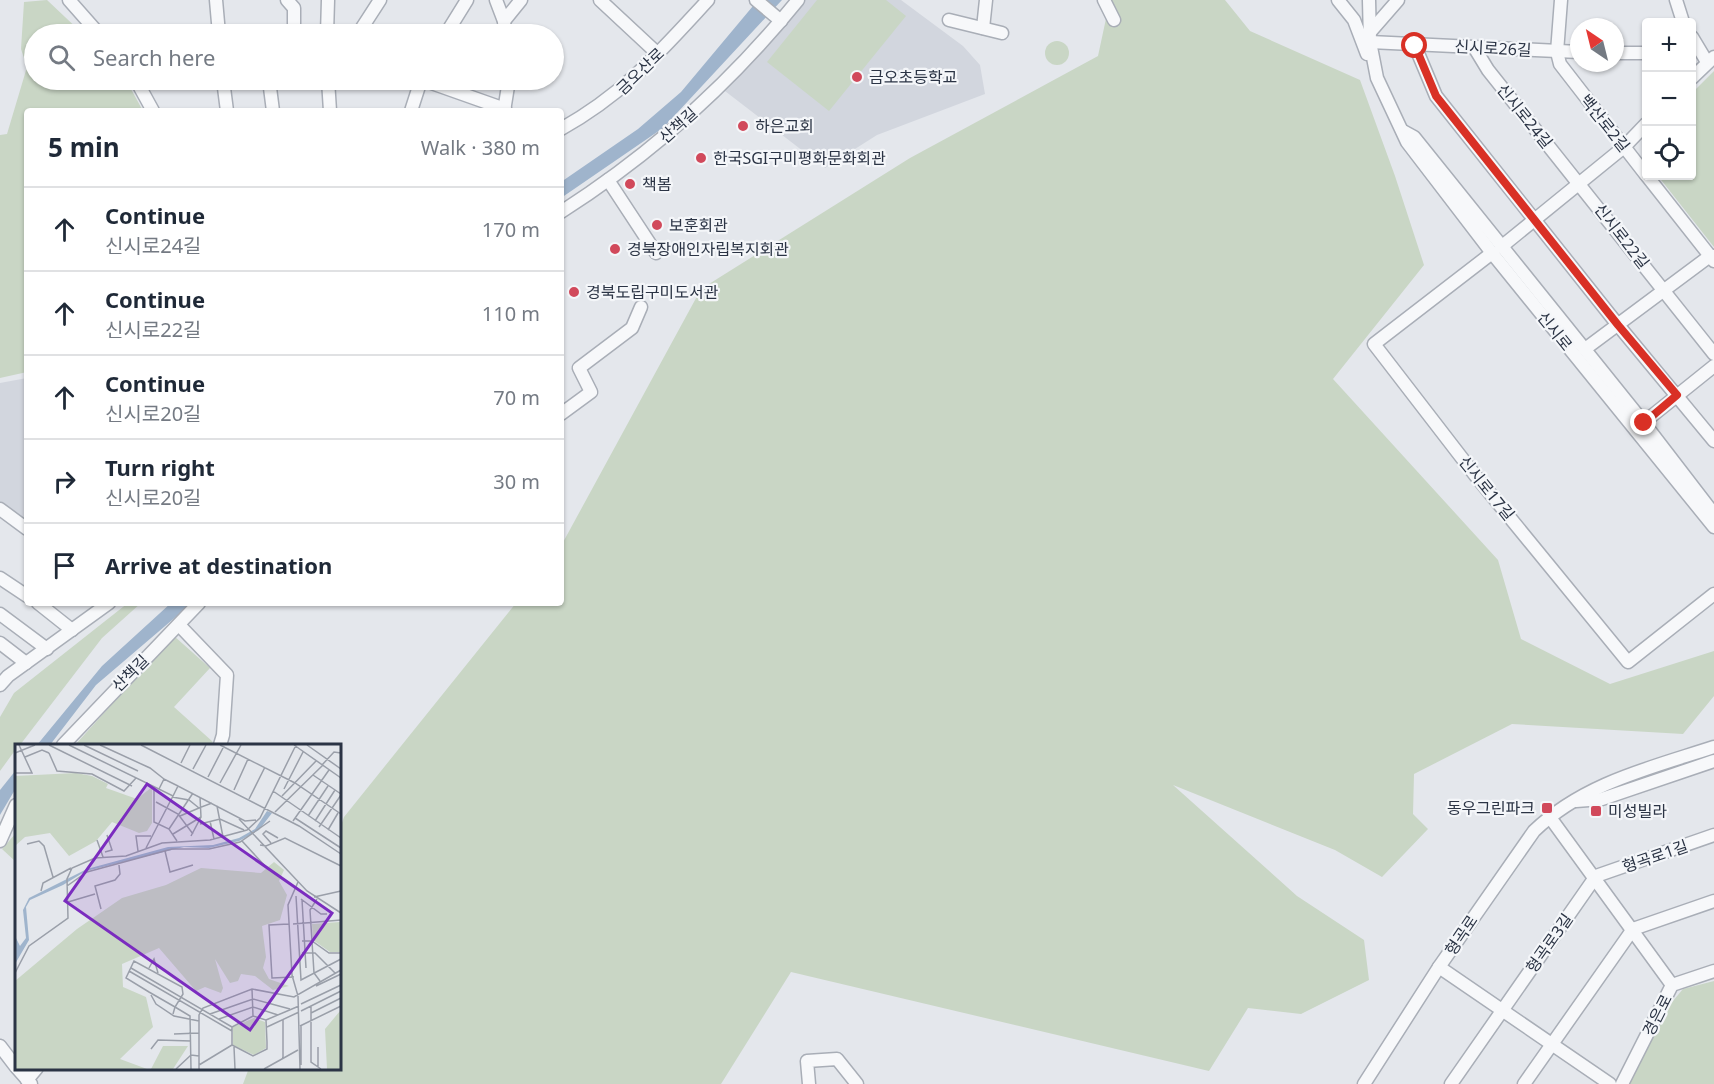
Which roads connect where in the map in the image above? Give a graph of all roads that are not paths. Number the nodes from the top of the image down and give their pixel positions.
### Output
1 (69, 0) edge
2 (216, 0) edge
3 (287, 0) edge
4 (328, 0) edge
5 (380, 0) edge
6 (467, 0) edge
7 (496, 0) edge
8 (521, 0) edge
9 (600, 0) edge
10 (708, 0) edge
11 (756, 0) edge
12 (798, 0) edge
13 (986, 0) edge
14 (1104, 0) edge
15 (1338, 0) edge
16 (1370, 0) edge
17 (1398, 0) edge
18 (1561, 0) edge
19 (1676, 0) edge
20 (1682, 18) edge
21 (950, 20) dead end
22 (1114, 20) dead end
23 (504, 21) junction
24 (781, 21) junction
25 (90, 24) edge
26 (218, 24) edge
27 (294, 24) edge
28 (327, 24) edge
29 (364, 24) edge
30 (452, 24) edge
31 (504, 24) edge
32 (983, 28) junction
33 (1002, 33) dead end
34 (1371, 37) junction
35 (1696, 42) edge
36 (1415, 46) junction
37 (1474, 47) junction
38 (1557, 52) junction
39 (1570, 52) edge
40 (1624, 53) edge
41 (1642, 53) edge
42 (658, 54) junction
43 (1711, 60) edge
44 (1696, 74) edge
45 (1377, 78) junction
46 (141, 90) edge
47 (224, 90) edge
48 (270, 90) edge
49 (329, 90) edge
50 (418, 90) edge
51 (450, 90) edge
52 (508, 90) edge
53 (151, 108) edge
54 (227, 108) edge
55 (273, 108) edge
56 (330, 108) edge
57 (412, 108) edge
58 (499, 108) edge
59 (505, 108) edge
60 (1645, 126) edge
61 (564, 127) edge
62 (1624, 147) junction
63 (1642, 169) edge
64 (608, 180) junction
65 (1651, 180) edge
66 (1580, 183) junction
67 (564, 210) edge
68 (1534, 220) junction
69 (1497, 250) junction
70 (656, 253) dead end
71 (1713, 257) edge
72 (1664, 290) junction
73 (641, 307) dead end
74 (1618, 325) junction
75 (1585, 349) junction
76 (1714, 354) edge
77 (1714, 366) edge
78 (1677, 395) junction
79 (564, 412) edge
80 (1640, 426) junction
81 (1714, 441) edge
82 (0, 509) edge
83 (1714, 514) edge
84 (1714, 527) edge
85 (24, 528) edge
86 (0, 578) edge
87 (24, 594) edge
88 (1714, 594) edge
89 (43, 606) edge
90 (105, 606) edge
91 (196, 606) edge
92 (0, 614) edge
93 (179, 625) junction
94 (72, 630) junction
95 (0, 643) edge
96 (47, 650) junction
97 (26, 663) junction
98 (0, 685) edge
99 (64, 744) edge
100 (220, 744) edge
101 (1714, 747) edge
102 (1714, 762) edge
103 (1575, 801) junction
104 (15, 807) edge
105 (1549, 816) junction
106 (1714, 835) edge
107 (0, 841) edge
108 (1596, 876) junction
109 (1714, 901) edge
110 (1633, 929) junction
111 (1439, 967) junction
112 (1714, 971) edge
113 (1672, 985) junction
114 (1502, 1010) junction
115 (1552, 1044) junction
116 (0, 1046) edge
117 (15, 1065) edge
118 (19, 1069) edge
119 (29, 1082) edge
120 (809, 1084) edge
121 (857, 1084) edge
122 (1364, 1084) edge
123 (1451, 1084) edge
124 (1524, 1084) edge
125 (1610, 1084) edge
126 (1622, 1084) edge

1 - 25 street
2 - 26 street
3 - 27 street
4 - 28 street
5 - 29 street
6 - 30 street
7 - 23 street
8 - 23 street
9 - 42 street
10 - 42 street, 금오산로
11 - 24 street
12 - 24 street, 산책길
13 - 32 street
14 - 22 street
15 - 45 street
16 - 34 street, 신시로
17 - 34 street
18 - 38 street, 백산로2길
19 - 20 street
21 - 32 street
23 - 31 street
24 - 64 street, 산책길
32 - 33 street
34 - 36 street, 신시로26길
34 - 45 street, 신시로
35 - 43 street
36 - 37 street, 신시로26길
36 - 68 street
37 - 38 street, 신시로26길
37 - 66 street, 신시로24길
38 - 39 street, 신시로26길
38 - 62 street, 백산로2길
40 - 41 street
42 - 61 street, 금오산로
43 - 44 street
45 - 69 street, 신시로
46 - 53 street
47 - 54 street
48 - 55 street
49 - 56 street
50 - 57 street
51 - 58 street
52 - 59 street
60 - 62 street
62 - 63 street, 백산로2길
62 - 66 street
64 - 67 street, 산책길
64 - 70 street
65 - 71 street, 백산로2길
66 - 68 street
66 - 72 street, 신시로22길
68 - 69 street
68 - 74 street
69 - 75 street, 신시로
69 - 80 street, 신시로
69 - 88 street, 신시로17길
71 - 72 street
72 - 74 street
72 - 76 street, 신시로22길
73 - 79 street
74 - 75 street
74 - 78 street
75 - 80 street, 신시로
77 - 78 street
78 - 80 street
78 - 81 street
80 - 83 street, 신시로
80 - 84 street, 신시로
82 - 85 street
86 - 87 street
89 - 94 street
90 - 94 street
91 - 93 street, 산책길
92 - 96 street
93 - 99 street, 산책길
93 - 100 street
94 - 96 street
95 - 97 street
96 - 97 street
97 - 98 street
101 - 103 street, 형곡로
102 - 103 street, 형곡로
103 - 105 street, 형곡로
104 - 107 street
105 - 108 street
105 - 111 street, 형곡로
106 - 108 street, 형곡로1길
108 - 110 street
108 - 114 street, 형곡로3길
109 - 110 street
110 - 113 street
110 - 115 street
111 - 114 street
111 - 122 street, 형곡로
112 - 113 street, 경은로
113 - 126 street, 경은로
114 - 115 street
114 - 123 street, 형곡로3길
115 - 124 street
115 - 125 street
116 - 117 street
118 - 119 street
120 - 121 street

